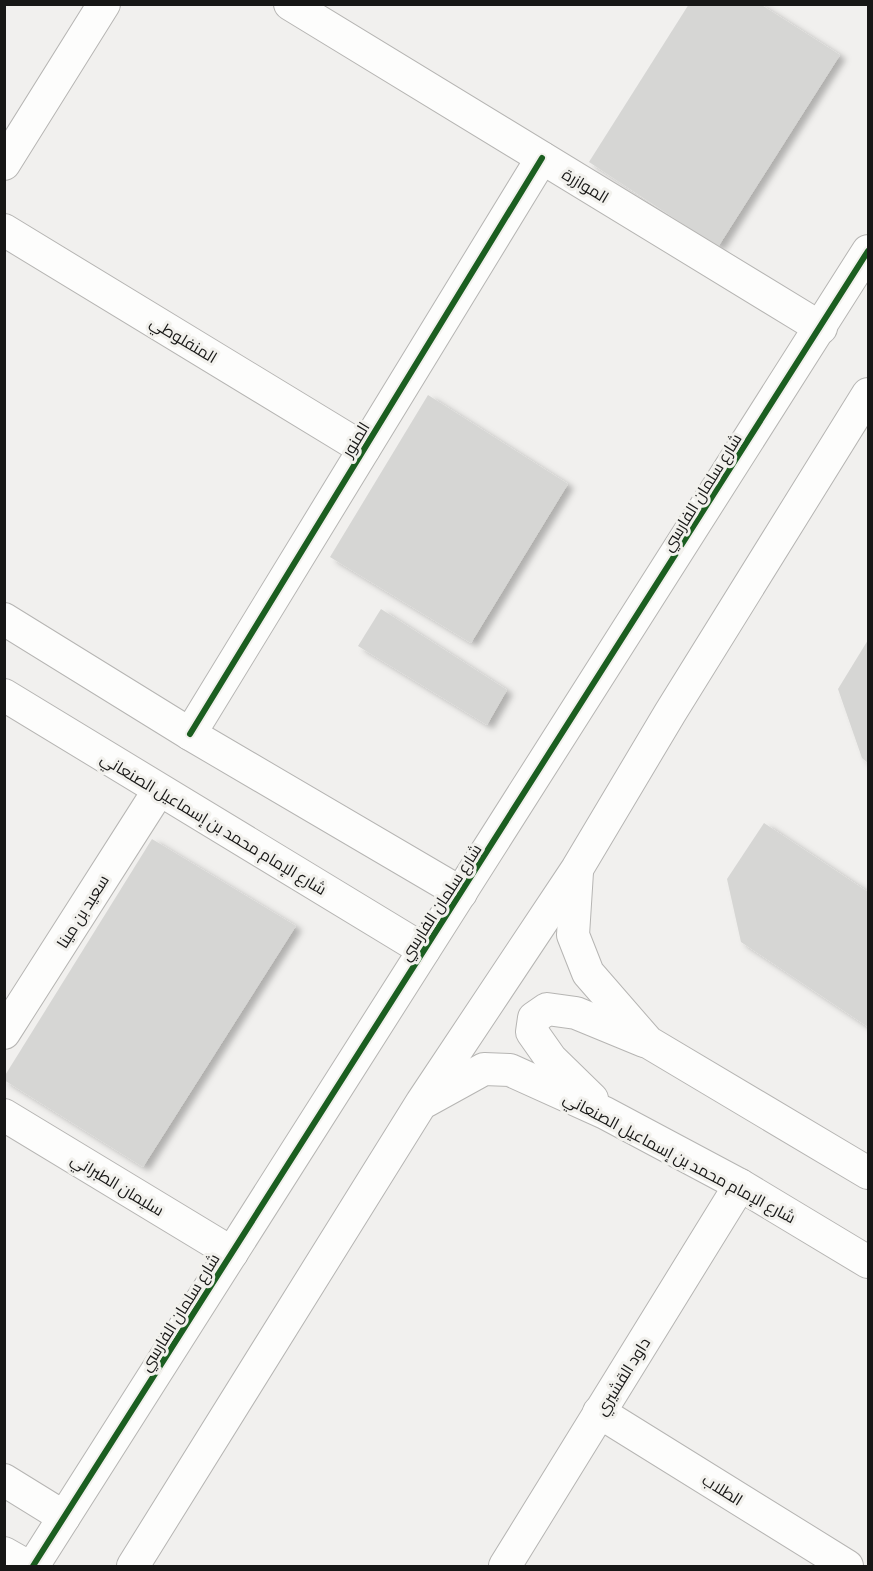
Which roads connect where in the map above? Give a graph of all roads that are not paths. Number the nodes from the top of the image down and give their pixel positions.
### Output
1 (104, 4) edge
2 (290, 4) edge
3 (542, 158) junction
4 (4, 164) edge
5 (4, 230) edge
6 (868, 251) edge
7 (821, 327) junction
8 (868, 394) edge
9 (364, 449) junction
10 (4, 619) edge
11 (4, 695) edge
12 (190, 734) junction
13 (159, 790) junction
14 (577, 869) junction
15 (461, 893) junction
16 (424, 950) junction
17 (4, 1033) edge
18 (648, 1042) junction
19 (422, 1102) junction
20 (605, 1113) junction
21 (4, 1115) edge
22 (868, 1173) edge
23 (740, 1185) junction
24 (232, 1253) junction
25 (868, 1262) edge
26 (599, 1412) junction
27 (4, 1480) edge
28 (64, 1517) junction
29 (4, 1553) edge
30 (27, 1566) edge
31 (33, 1566) edge
32 (133, 1566) edge
33 (505, 1566) edge
34 (847, 1566) edge

1 - 4 street
2 - 3 street, الموازرة
3 - 7 street, الموازرة
3 - 9 street, المنور
5 - 9 street, المنفلوطي
6 - 7 street, شارع سلمان الفارسي
7 - 15 street, شارع سلمان الفارسي
8 - 14 street
9 - 12 street, المنور
10 - 12 street
11 - 13 street, شارع الإمام محمد بن إسماعيل الصنعاني
12 - 15 street
13 - 16 street, شارع الإمام محمد بن إسماعيل الصنعاني
13 - 17 street, سعيد بن مينا
14 - 18 street
14 - 19 street
15 - 16 street, شارع سلمان الفارسي
16 - 24 street, شارع سلمان الفارسي
18 - 20 street
18 - 22 street
19 - 20 street, شارع الإمام محمد بن إسماعيل الصنعاني
19 - 32 street
20 - 23 street, شارع الإمام محمد بن إسماعيل الصنعاني
21 - 24 street, سليمان الطبراني
23 - 25 street, شارع الإمام محمد بن إسماعيل الصنعاني
23 - 26 street, داود القشيري
24 - 28 street, شارع سلمان الفارسي
26 - 33 street, داود القشيري
26 - 34 street, الطلاب
27 - 28 street
28 - 31 street, شارع سلمان الفارسي
29 - 30 street

